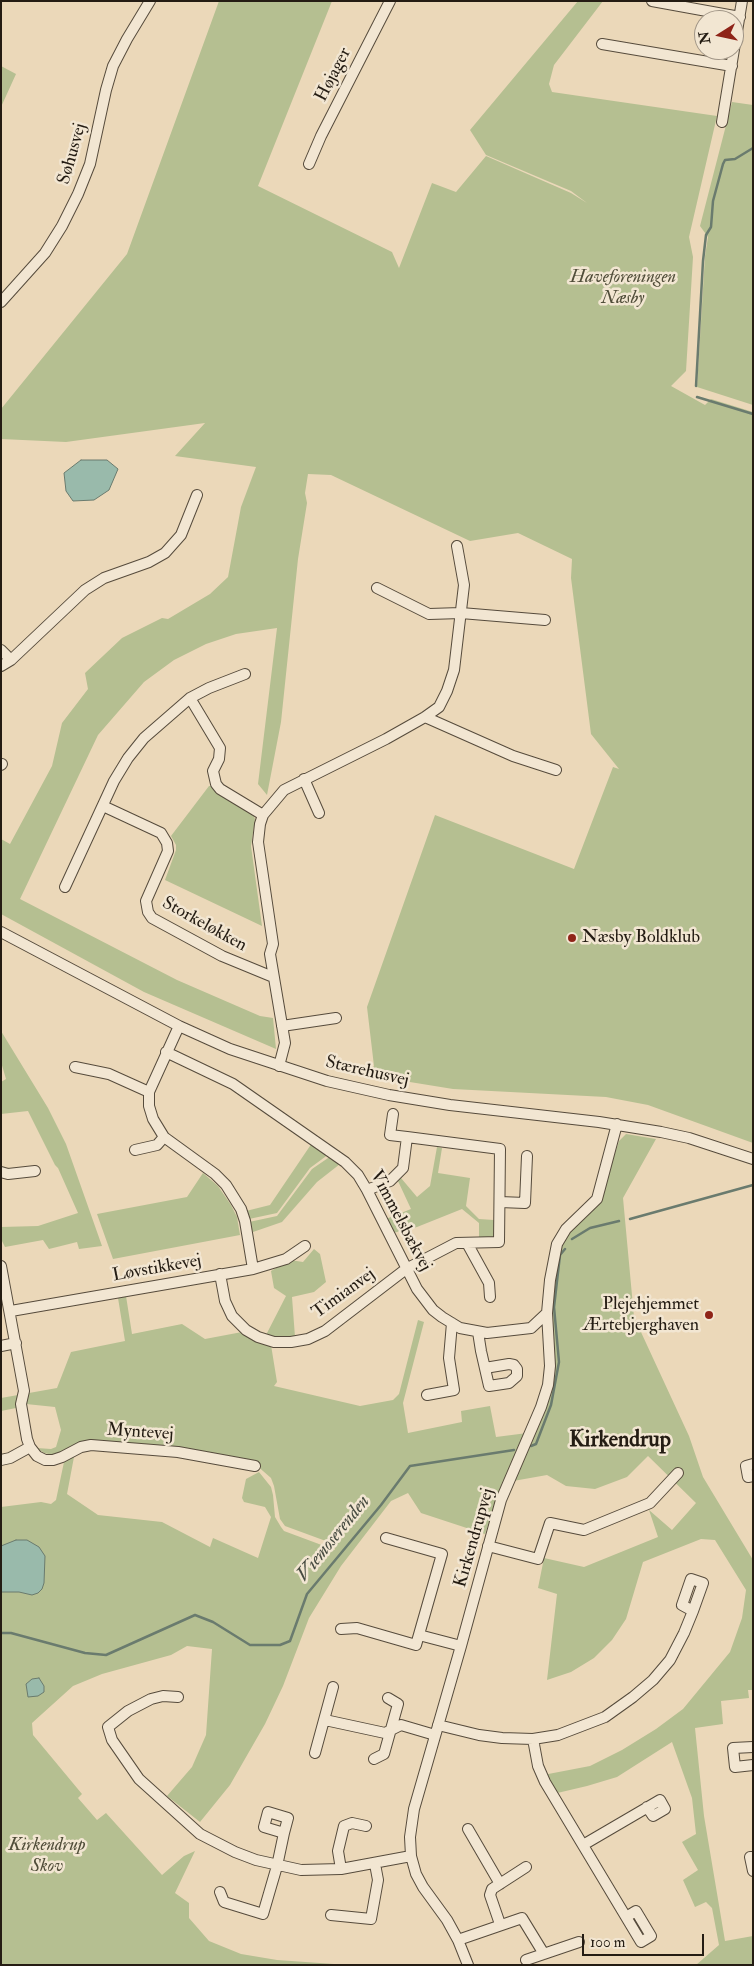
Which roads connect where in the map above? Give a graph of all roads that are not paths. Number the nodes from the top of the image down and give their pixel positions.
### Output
1 (150, 1) edge
2 (390, 1) edge
3 (652, 1) edge
4 (702, 10) edge
5 (602, 44) dead end
6 (733, 60) edge
7 (732, 66) junction
8 (722, 122) dead end
9 (309, 164) dead end
10 (1, 302) edge
11 (197, 495) dead end
12 (457, 546) dead end
13 (377, 588) dead end
14 (461, 612) junction
15 (545, 620) dead end
16 (1, 650) edge
17 (11, 660) junction
18 (1, 666) edge
19 (245, 674) dead end
20 (190, 698) junction
21 (425, 718) junction
22 (556, 770) dead end
23 (304, 779) junction
24 (103, 806) junction
25 (319, 813) dead end
26 (262, 815) junction
27 (65, 887) dead end
28 (1, 932) edge
29 (273, 977) junction
30 (336, 1018) dead end
31 (178, 1026) junction
32 (282, 1026) junction
33 (166, 1052) junction
34 (279, 1066) junction
35 (75, 1067) dead end
36 (149, 1092) junction
37 (392, 1114) dead end
38 (618, 1124) junction
39 (164, 1137) junction
40 (407, 1138) junction
41 (135, 1150) dead end
42 (527, 1156) dead end
43 (753, 1158) edge
44 (34, 1171) dead end
45 (1, 1172) edge
46 (367, 1190) junction
47 (500, 1202) junction
48 (467, 1243) junction
49 (305, 1246) dead end
50 (1, 1266) edge
51 (253, 1269) junction
52 (406, 1269) junction
53 (220, 1274) junction
54 (490, 1297) dead end
55 (11, 1311) junction
56 (547, 1313) junction
57 (452, 1323) junction
58 (531, 1328) junction
59 (478, 1332) junction
60 (549, 1338) junction
61 (16, 1343) junction
62 (1, 1346) edge
63 (485, 1368) dead end
64 (427, 1395) dead end
65 (30, 1447) junction
66 (1, 1460) edge
67 (753, 1464) edge
68 (255, 1466) dead end
69 (678, 1472) dead end
70 (753, 1476) edge
71 (386, 1538) dead end
72 (488, 1546) junction
73 (693, 1611) dead end
74 (341, 1629) dead end
75 (419, 1636) junction
76 (462, 1646) junction
77 (333, 1686) dead end
78 (178, 1698) dead end
79 (388, 1698) dead end
80 (325, 1720) junction
81 (390, 1730) junction
82 (437, 1730) junction
83 (533, 1739) junction
84 (753, 1746) edge
85 (315, 1753) dead end
86 (374, 1759) dead end
87 (753, 1765) edge
88 (647, 1807) dead end
89 (366, 1826) dead end
90 (468, 1829) dead end
91 (284, 1832) dead end
92 (584, 1845) junction
93 (411, 1856) junction
94 (753, 1857) edge
95 (375, 1864) junction
96 (277, 1866) junction
97 (526, 1868) dead end
98 (341, 1869) junction
99 (753, 1871) edge
100 (500, 1884) junction
101 (220, 1892) dead end
102 (331, 1915) dead end
103 (626, 1917) dead end
104 (500, 1924) junction
105 (458, 1940) junction
106 (579, 1942) dead end
107 (544, 1954) junction
108 (526, 1960) dead end
109 (468, 1965) edge

1 - 10 street, Søhusvej
2 - 9 street, Højager
3 - 4 street
5 - 7 street
6 - 7 street
7 - 8 street
11 - 17 street
12 - 14 street
13 - 14 street
14 - 15 street
14 - 21 street
16 - 17 street
17 - 18 street
19 - 20 street
20 - 24 street
20 - 26 street
21 - 22 street
21 - 23 street
23 - 25 street
23 - 26 street
24 - 27 street
24 - 29 street, Storkeløkken
26 - 29 street, Storkeløkken
28 - 31 street, Stærehusvej
29 - 32 street, Storkeløkken
30 - 32 street
31 - 33 street
31 - 34 street, Stærehusvej
32 - 34 street, Storkeløkken
33 - 36 street
33 - 46 street, Vimmelsbækvej
34 - 38 street, Stærehusvej
35 - 36 street
36 - 39 street
37 - 40 street
38 - 43 street, Stærehusvej
38 - 56 street, Kirkendrupvej
39 - 41 street
39 - 51 street
40 - 46 street
40 - 47 street
42 - 47 street
44 - 45 street
46 - 52 street, Vimmelsbækvej
47 - 48 street, Timianvej
48 - 52 street, Timianvej
48 - 54 street
49 - 51 street, Løvstikkevej
50 - 55 street
51 - 53 street, Løvstikkevej
52 - 53 street, Timianvej
52 - 57 street, Vimmelsbækvej
53 - 55 street, Løvstikkevej
55 - 61 street
56 - 58 street
56 - 60 street, Kirkendrupvej
57 - 59 street, Vimmelsbækvej
57 - 64 street
58 - 59 street, Vimmelsbækvej
58 - 60 street
59 - 63 street
60 - 72 street, Kirkendrupvej
61 - 62 street
61 - 65 street
65 - 66 street
65 - 68 street, Myntevej
67 - 70 street
69 - 72 street
71 - 75 street
72 - 76 street, Kirkendrupvej
73 - 83 street
74 - 75 street
75 - 76 street
76 - 82 street, Kirkendrupvej
77 - 80 street
78 - 96 street
79 - 81 street
80 - 81 street
80 - 85 street
81 - 82 street
81 - 86 street
82 - 83 street
82 - 93 street, Kirkendrupvej
83 - 92 street
84 - 87 street
88 - 92 street
89 - 98 street
90 - 100 street
91 - 96 street
92 - 103 street
93 - 95 street
93 - 105 street, Kirkendrupvej
94 - 99 street
95 - 98 street
95 - 102 street
96 - 98 street
96 - 101 street
97 - 100 street
100 - 104 street
104 - 105 street
104 - 107 street
105 - 109 street, Kirkendrupvej
106 - 107 street
107 - 108 street

